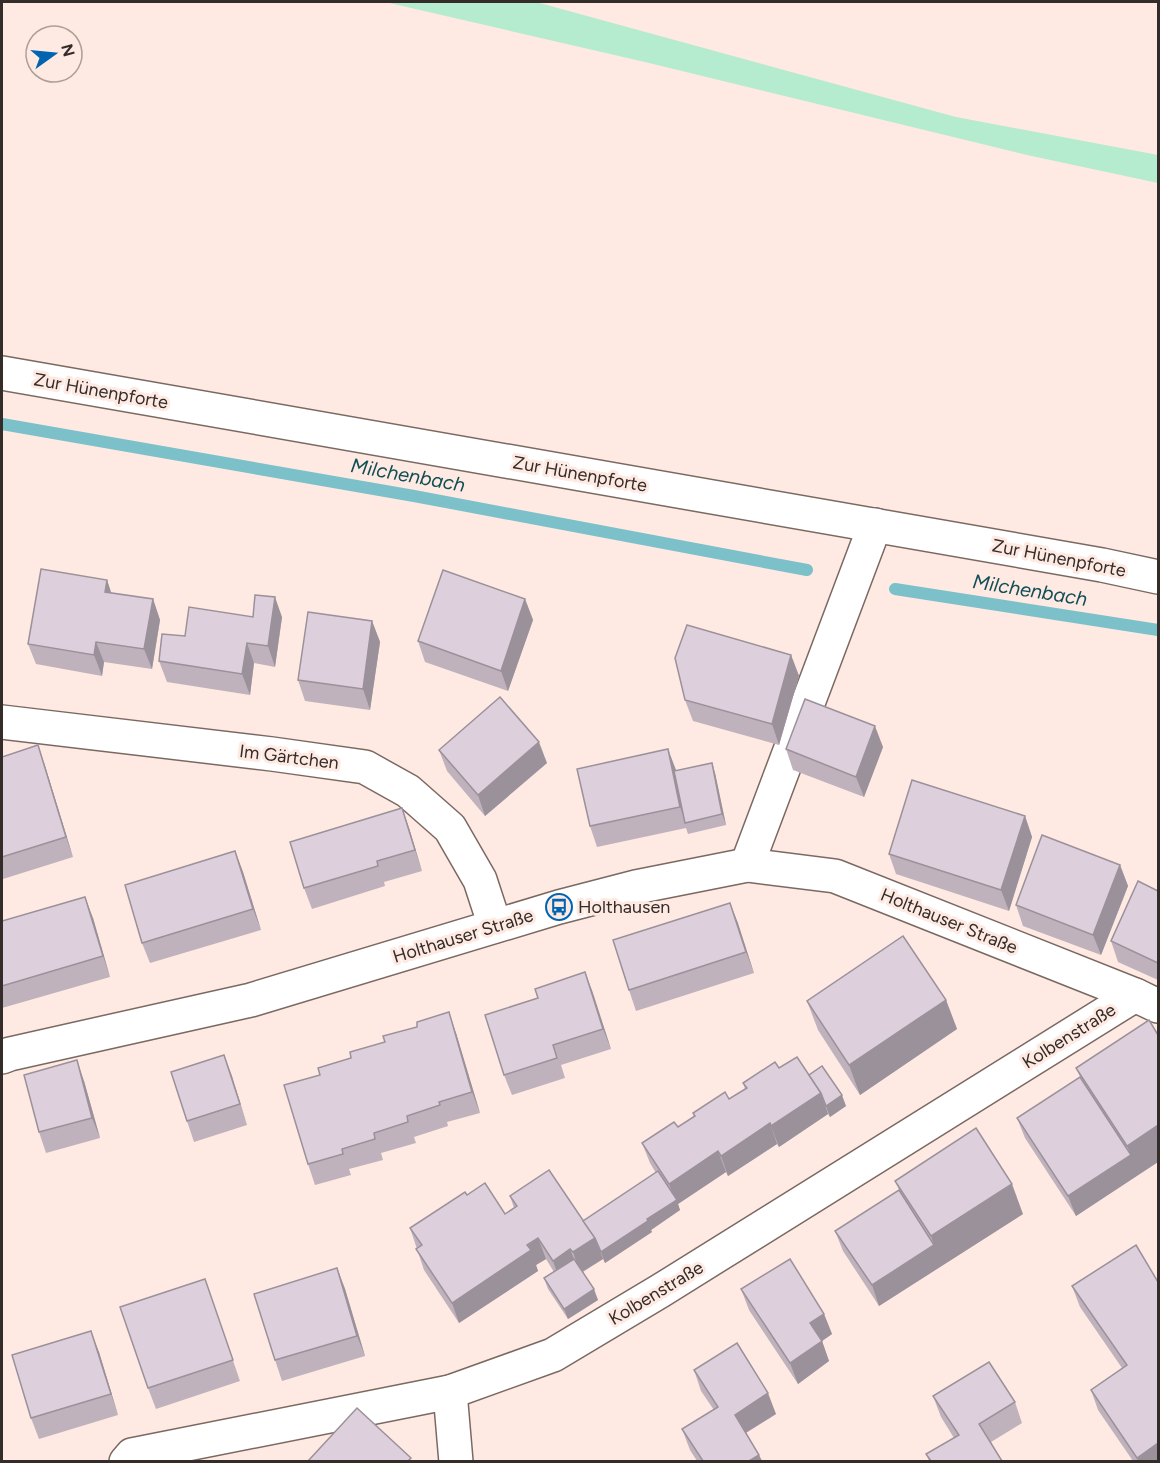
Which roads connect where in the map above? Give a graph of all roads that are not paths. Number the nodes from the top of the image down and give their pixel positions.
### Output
1 (2, 373) edge
2 (874, 525) junction
3 (1158, 578) edge
4 (2, 722) edge
5 (747, 865) junction
6 (495, 926) junction
7 (1147, 1001) edge
8 (2, 1057) edge
9 (450, 1392) junction
10 (126, 1461) edge
11 (456, 1461) edge

1 - 2 street, Zur Hünenpforte
2 - 3 street, Zur Hünenpforte
2 - 5 street
4 - 6 street, Im Gärtchen
5 - 6 street, Holthauser Straße
5 - 7 street, Holthauser Straße
6 - 8 street, Holthauser Straße
7 - 9 street, Kolbenstraße
9 - 10 street, Kolbenstraße
9 - 11 street

